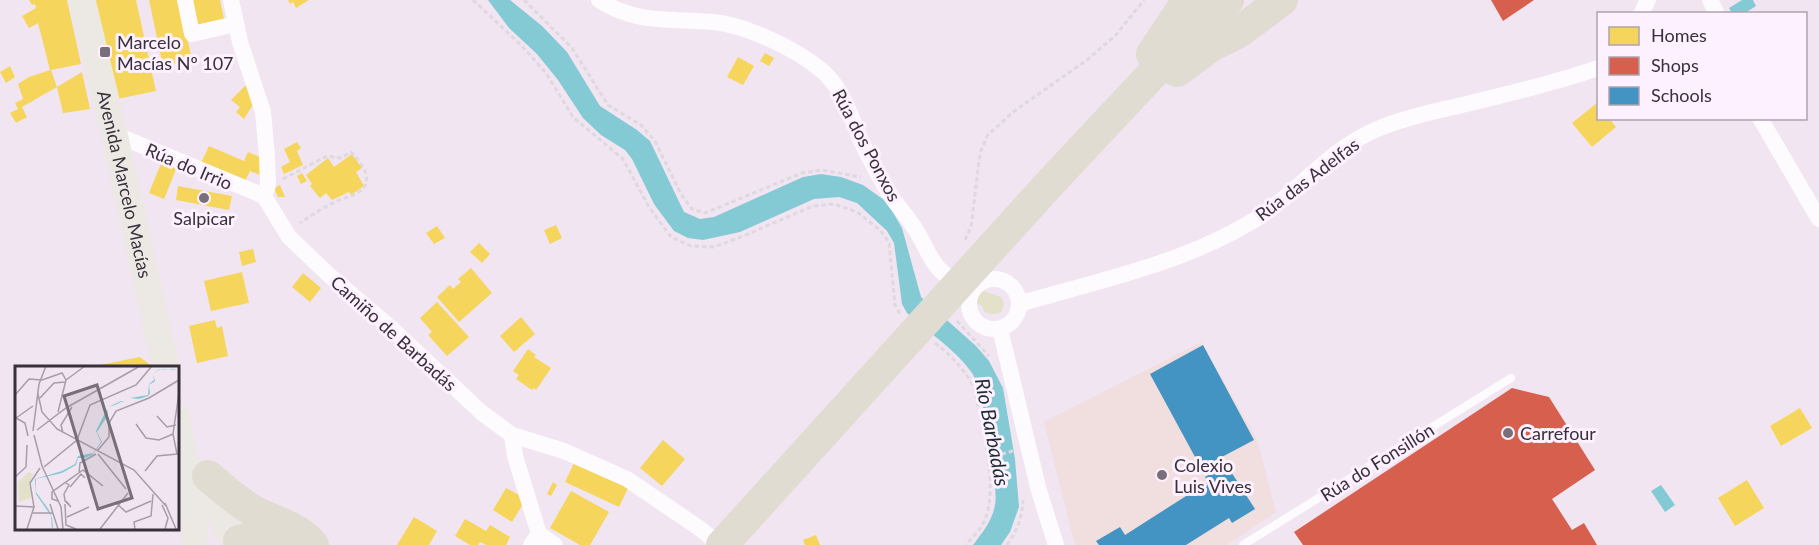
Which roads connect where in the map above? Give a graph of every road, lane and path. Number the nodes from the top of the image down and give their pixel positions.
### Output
1 (82, 0) edge
2 (184, 0) edge
3 (231, 0) edge
4 (473, 0) edge
5 (524, 0) edge
6 (599, 0) edge
7 (1144, 0) edge
8 (1188, 0) edge
9 (1228, 0) edge
10 (1282, 0) edge
11 (236, 24) junction
12 (1597, 69) edge
13 (1761, 120) edge
14 (114, 134) junction
15 (1092, 139) junction
16 (266, 191) junction
17 (891, 197) junction
18 (1819, 219) edge
19 (286, 231) junction
20 (964, 243) dead end
21 (971, 292) junction
22 (1019, 304) junction
23 (903, 318) dead end
24 (955, 320) dead end
25 (1000, 328) junction
26 (931, 340) dead end
27 (993, 361) dead end
28 (166, 366) edge
29 (1511, 378) dead end
30 (178, 423) edge
31 (512, 435) junction
32 (1014, 451) dead end
33 (987, 458) junction
34 (198, 479) junction
35 (1024, 499) dead end
36 (236, 540) edge
37 (535, 540) edge
38 (192, 542) edge
39 (293, 545) edge
40 (313, 545) edge
41 (555, 545) edge
42 (720, 545) edge
43 (966, 545) edge
44 (1007, 545) edge
45 (1056, 545) edge
46 (1243, 545) edge

1 - 14 main road, Avenida Marcelo Macías
2 - 11 street
3 - 11 street
4 - 23 path
5 - 17 path
6 - 17 street, Rúa dos Ponxos
7 - 20 path
8 - 15 highway
9 - 15 highway
10 - 15 highway
11 - 16 street
12 - 22 street, Rúa das Adelfas
13 - 18 street
14 - 16 street, Rúa do Irrio
14 - 28 main road, Avenida Marcelo Macías
15 - 42 highway
16 - 19 street, Camiño de Barbadás
16 - 19 path
17 - 21 street, Rúa dos Ponxos
19 - 31 street, Camiño de Barbadás
21 - 22 street
21 - 25 street
22 - 25 street
24 - 27 path
25 - 45 street
26 - 33 path
29 - 46 lane, Rúa do Fonsillón
30 - 34 main road
31 - 37 street
31 - 42 street, Camiño de Barbadás
32 - 33 path
33 - 43 path
34 - 36 main road
34 - 38 main road
34 - 40 highway
35 - 44 path
36 - 38 main road
36 - 39 highway
37 - 41 street

